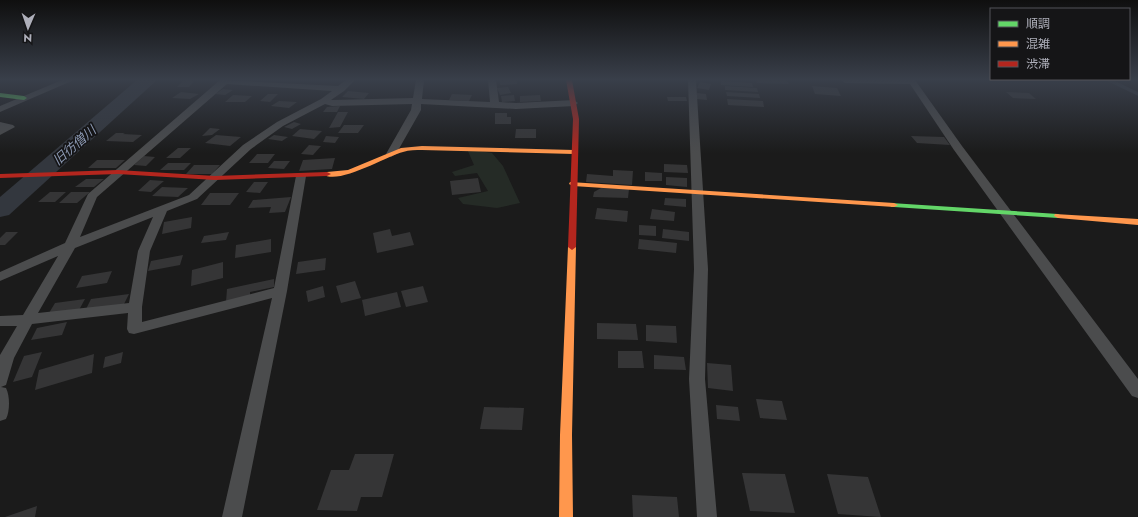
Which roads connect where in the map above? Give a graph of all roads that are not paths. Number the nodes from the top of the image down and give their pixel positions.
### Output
1 (11, 104) edge
2 (198, 104) edge
3 (318, 104) edge
4 (417, 104) edge
5 (478, 104) edge
6 (552, 104) edge
7 (574, 104) edge
8 (693, 104) edge
9 (928, 104) edge
10 (495, 105) joint
11 (0, 109) edge
12 (0, 125) edge
13 (0, 132) edge
14 (574, 152) junction
15 (391, 154) junction
16 (118, 172) junction
17 (0, 176) edge
18 (301, 176) junction
19 (215, 178) junction
20 (573, 184) junction
21 (698, 191) junction
22 (162, 209) junction
23 (1006, 212) junction
24 (1138, 222) edge
25 (70, 245) junction
26 (0, 277) edge
27 (280, 291) junction
28 (136, 307) junction
29 (27, 320) junction
30 (0, 321) edge
31 (0, 381) edge
32 (1138, 391) edge
33 (0, 393) edge
34 (0, 414) edge
35 (232, 517) edge
36 (566, 517) edge
37 (708, 517) edge

1 - 11 street
2 - 16 street
3 - 19 street
4 - 15 street
5 - 10 street
6 - 10 street
7 - 14 street
8 - 21 street
9 - 23 street
12 - 13 street
14 - 15 street
14 - 20 street
15 - 18 street
16 - 17 street
16 - 19 street
16 - 25 street
18 - 19 street
18 - 27 street
19 - 22 street
20 - 21 street
20 - 36 street
21 - 23 street
21 - 37 street
22 - 25 street
22 - 28 street
23 - 24 street
23 - 32 street
25 - 26 street
25 - 29 street
27 - 28 street
27 - 35 street
28 - 29 street
29 - 30 street
29 - 31 street
33 - 34 street

